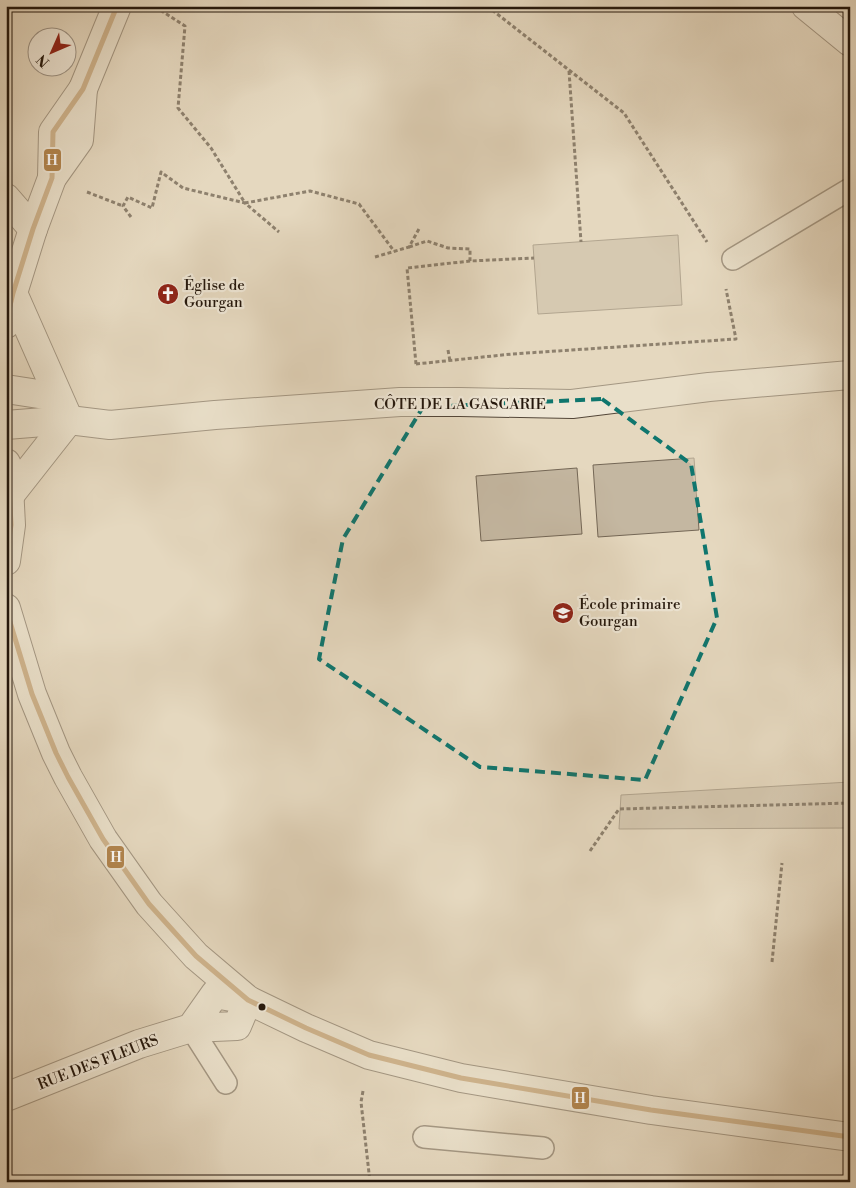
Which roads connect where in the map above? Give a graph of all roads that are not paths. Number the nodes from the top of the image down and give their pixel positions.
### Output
1 (117, 6) edge
2 (806, 6) edge
3 (850, 42) edge
4 (850, 188) edge
5 (6, 198) edge
6 (33, 229) junction
7 (727, 262) road end
8 (13, 293) junction
9 (6, 324) edge
10 (850, 375) edge
11 (6, 390) edge
12 (64, 408) junction
13 (6, 425) edge
14 (6, 463) edge
15 (10, 495) junction
16 (6, 561) edge
17 (6, 608) edge
18 (248, 1000) junction
19 (190, 1028) junction
20 (226, 1082) dead end
21 (6, 1097) edge
22 (424, 1137) dead end
23 (850, 1137) edge
24 (543, 1148) dead end

1 - 6 street
2 - 3 street
4 - 7 lane
5 - 6 street
6 - 8 street
8 - 9 street
8 - 12 street
10 - 12 street, CÔTE DE LA GASCARIE
11 - 12 street, CÔTE DE LA GASCARIE
12 - 13 street, CÔTE DE LA GASCARIE
12 - 15 street
14 - 15 street
15 - 16 street
17 - 18 street
18 - 19 street
18 - 23 street
19 - 20 lane
19 - 21 street, RUE DES FLEURS
22 - 24 lane

